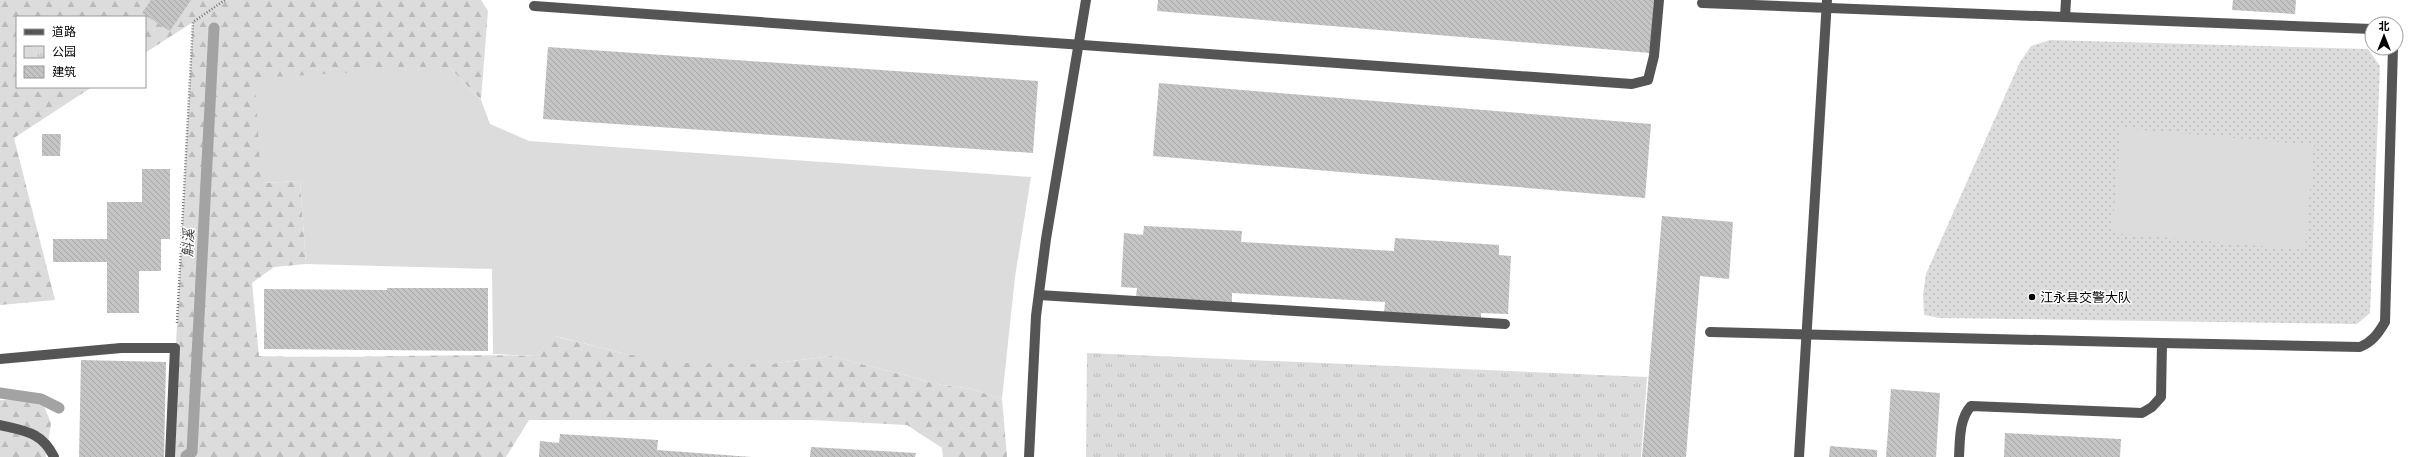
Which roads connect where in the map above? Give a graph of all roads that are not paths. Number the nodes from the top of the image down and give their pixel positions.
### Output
1 (1086, 0) edge
2 (1659, 0) edge
3 (2066, 0) edge
4 (1702, 3) dead end
5 (1827, 4) edge
6 (534, 6) dead end
7 (2065, 17) junction
8 (2364, 29) edge
9 (1078, 45) junction
10 (2393, 56) edge
11 (1039, 295) junction
12 (1505, 324) dead end
13 (1710, 332) dead end
14 (1806, 334) junction
15 (2162, 343) junction
16 (0, 359) edge
17 (0, 425) edge
18 (54, 457) edge
19 (170, 457) edge
20 (1029, 457) edge
21 (1799, 457) edge
22 (1958, 457) edge

1 - 9 lane
2 - 9 lane
3 - 7 lane
4 - 5 lane
5 - 7 lane
5 - 14 lane
6 - 9 lane
7 - 8 lane
9 - 11 lane
10 - 15 lane
11 - 12 lane
11 - 20 lane
13 - 14 lane
14 - 15 lane
14 - 21 lane
15 - 22 lane
16 - 19 lane
17 - 18 lane

